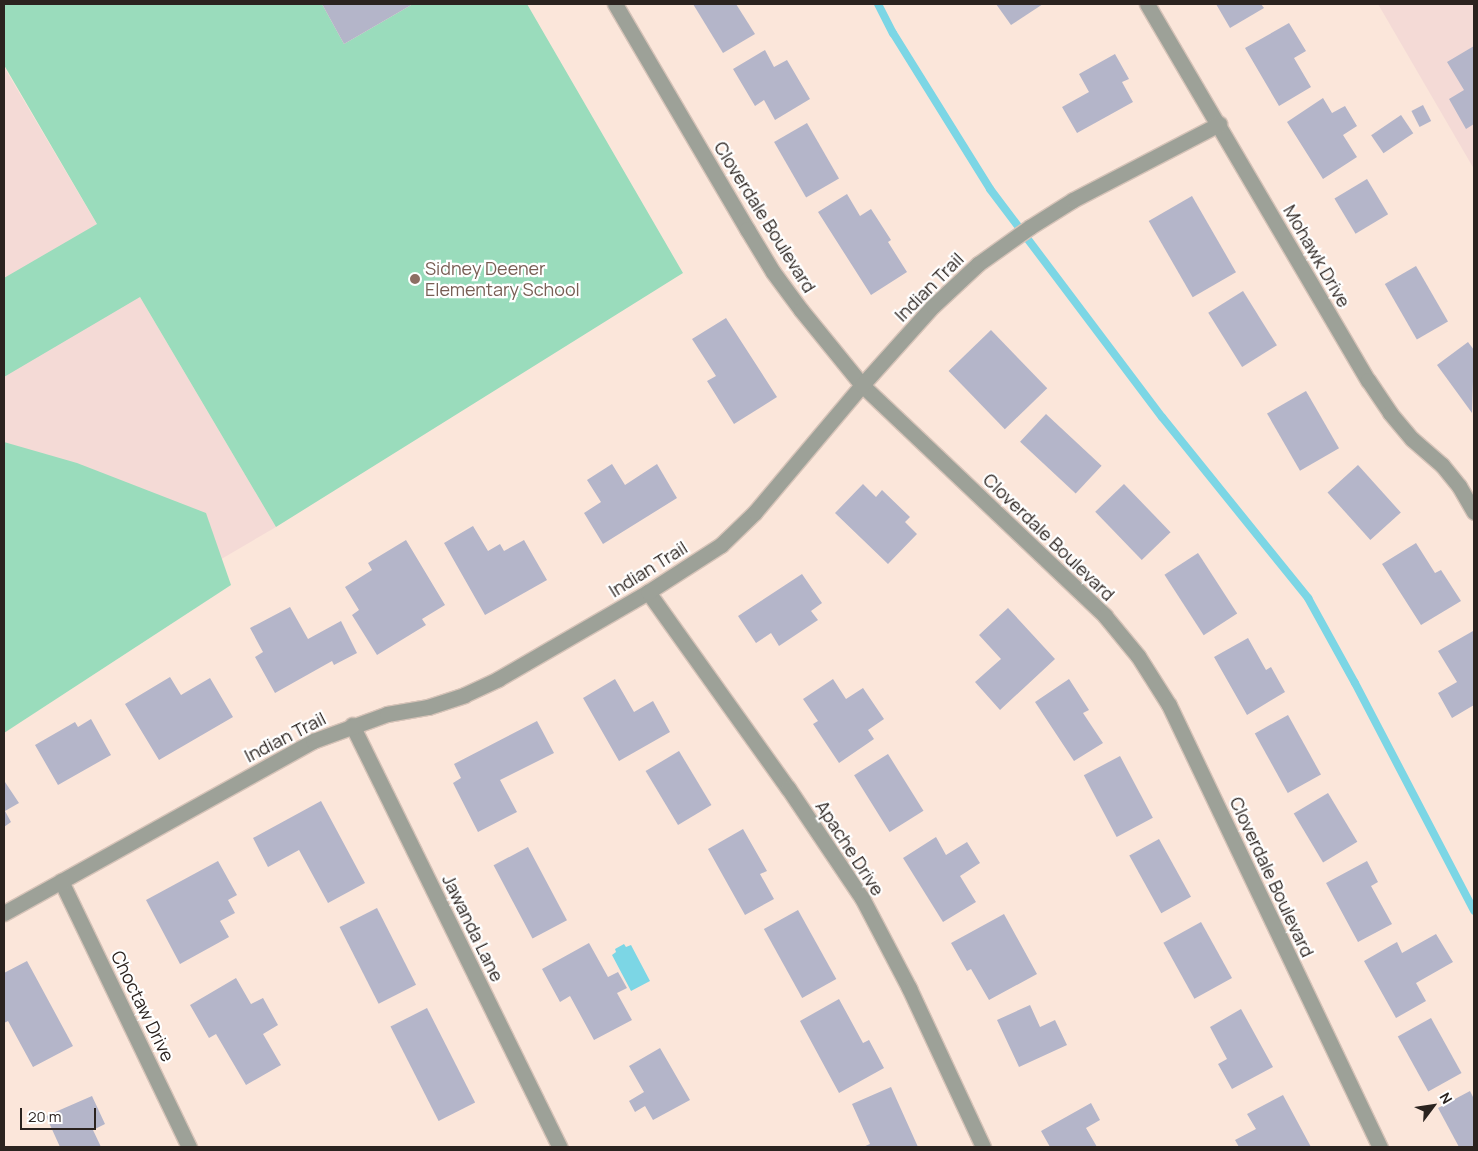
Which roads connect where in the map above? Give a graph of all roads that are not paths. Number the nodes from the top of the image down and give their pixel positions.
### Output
1 (615, 4) edge
2 (1147, 4) edge
3 (1219, 124) junction
4 (862, 385) junction
5 (1474, 512) edge
6 (648, 592) junction
7 (352, 725) junction
8 (61, 881) junction
9 (4, 913) edge
10 (189, 1147) edge
11 (560, 1147) edge
12 (983, 1147) edge
13 (1380, 1147) edge

1 - 4 street, Cloverdale Boulevard
2 - 3 street, Mohawk Drive
3 - 4 street, Indian Trail
3 - 5 street, Mohawk Drive
4 - 6 street, Indian Trail
4 - 13 street, Cloverdale Boulevard
6 - 7 street, Indian Trail
6 - 12 street, Apache Drive
7 - 8 street, Indian Trail
7 - 11 street, Jawanda Lane
8 - 9 street, Indian Trail
8 - 10 street, Choctaw Drive

